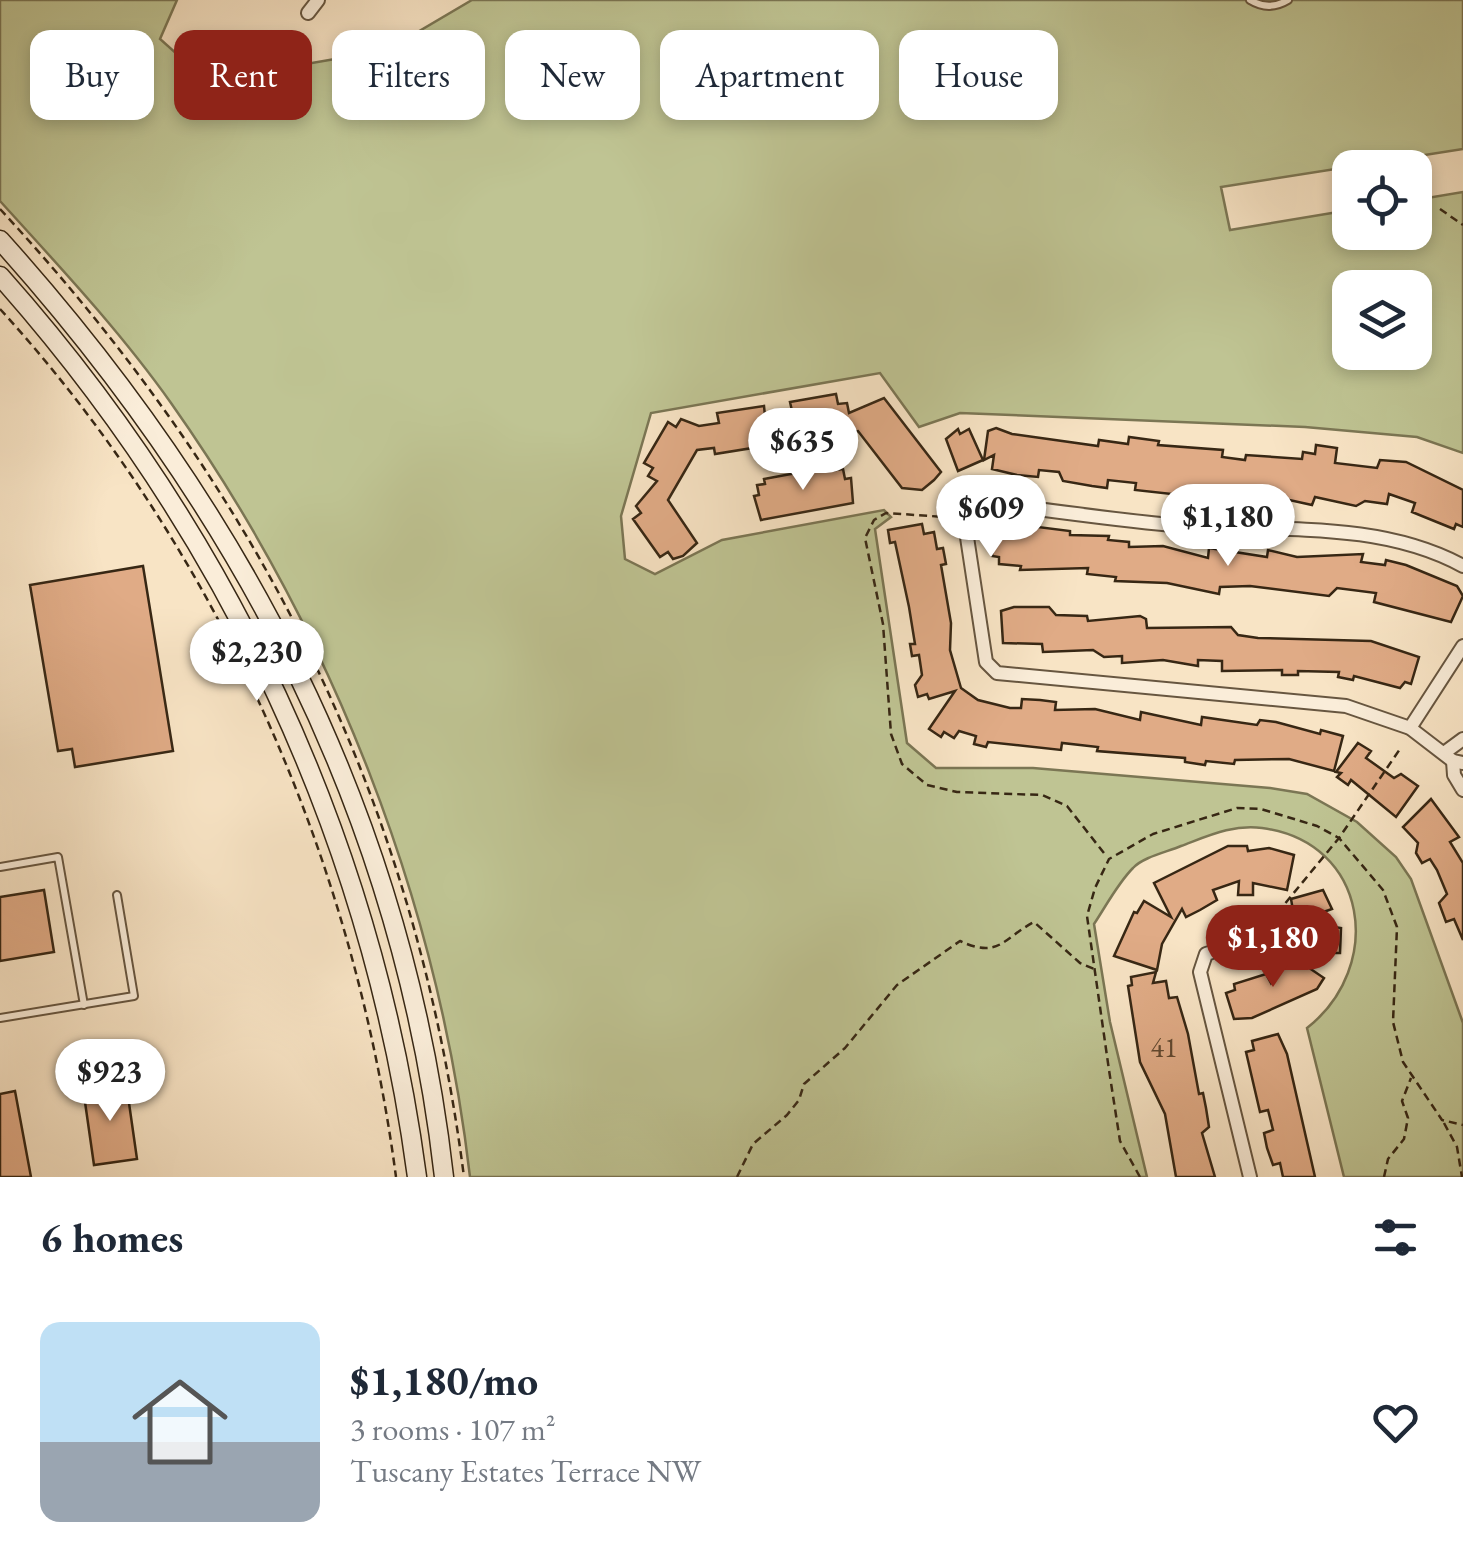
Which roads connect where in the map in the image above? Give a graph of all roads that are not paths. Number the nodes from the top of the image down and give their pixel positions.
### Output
1 (318, 0) edge
2 (1250, 0) edge
3 (1288, 0) edge
4 (308, 13) dead end
5 (0, 240) edge
6 (0, 276) edge
7 (1463, 566) edge
8 (1463, 646) edge
9 (1410, 728) junction
10 (1463, 738) edge
11 (1453, 759) edge
12 (1463, 790) edge
13 (0, 867) edge
14 (116, 895) dead end
15 (1261, 936) road end
16 (84, 1004) junction
17 (0, 1018) edge
18 (417, 1177) edge
19 (444, 1177) edge
20 (1250, 1177) edge

1 - 4 street
2 - 3 lane
5 - 19 street
6 - 18 street
7 - 9 street
8 - 9 street
9 - 11 street
10 - 11 street
11 - 12 street
13 - 16 lane
14 - 16 lane
15 - 20 street
16 - 17 lane

